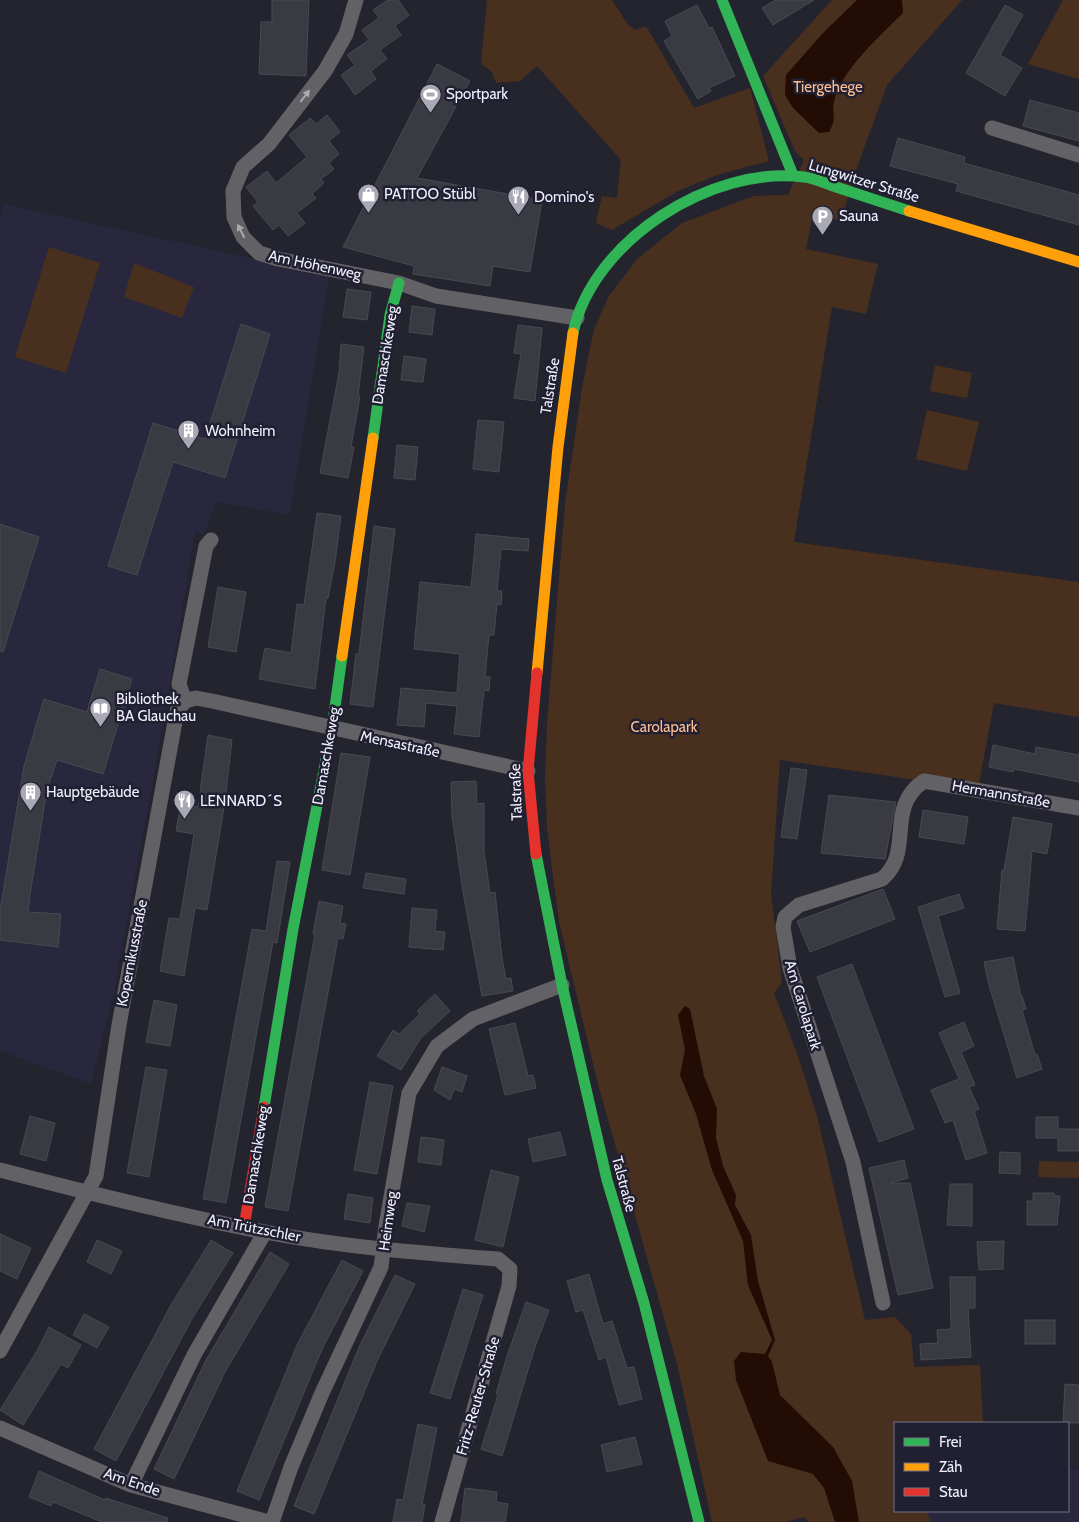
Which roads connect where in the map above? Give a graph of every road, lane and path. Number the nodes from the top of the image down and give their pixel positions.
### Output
1 (356, 0) edge
2 (722, 0) edge
3 (992, 128) dead end
4 (1079, 155) edge
5 (793, 175) junction
6 (1079, 262) edge
7 (400, 283) junction
8 (577, 318) junction
9 (212, 540) dead end
10 (185, 701) junction
11 (332, 729) junction
12 (528, 771) junction
13 (924, 781) joint
14 (1079, 808) edge
15 (562, 985) junction
16 (0, 1170) edge
17 (86, 1193) junction
18 (244, 1227) junction
19 (265, 1232) junction
20 (384, 1250) junction
21 (510, 1269) joint
22 (883, 1303) dead end
23 (0, 1350) edge
24 (0, 1428) edge
25 (130, 1485) junction
26 (271, 1522) edge
27 (442, 1522) edge
28 (698, 1522) edge

7 -> 1 street, Am Höhenweg
2 - 5 street, Lungwitzer Straße
3 - 4 street
5 - 6 street, Lungwitzer Straße
5 - 8 street, Talstraße
7 - 8 street, Am Höhenweg
7 - 11 street, Damaschkeweg
8 - 12 street, Talstraße
9 - 10 street
10 - 11 street, Mensastraße
10 - 17 street, Kopernikusstraße
11 - 12 street, Mensastraße
11 - 18 street, Damaschkeweg
12 - 15 street, Talstraße
13 - 14 street, Hermannstraße
13 - 22 street, Am Carolapark
15 - 20 street, Heimweg
15 - 28 street, Talstraße
16 - 17 street, Am Trützschler
17 - 18 street, Am Trützschler
17 - 23 street, Kopernikusstraße
18 - 19 street, Am Trützschler
19 - 20 street, Am Trützschler
19 - 25 street
20 - 21 street, Am Trützschler
20 - 26 street, Heimweg
21 - 27 street, Fritz-Reuter-Straße
24 - 25 street, Am Ende
25 - 26 street, Am Ende

